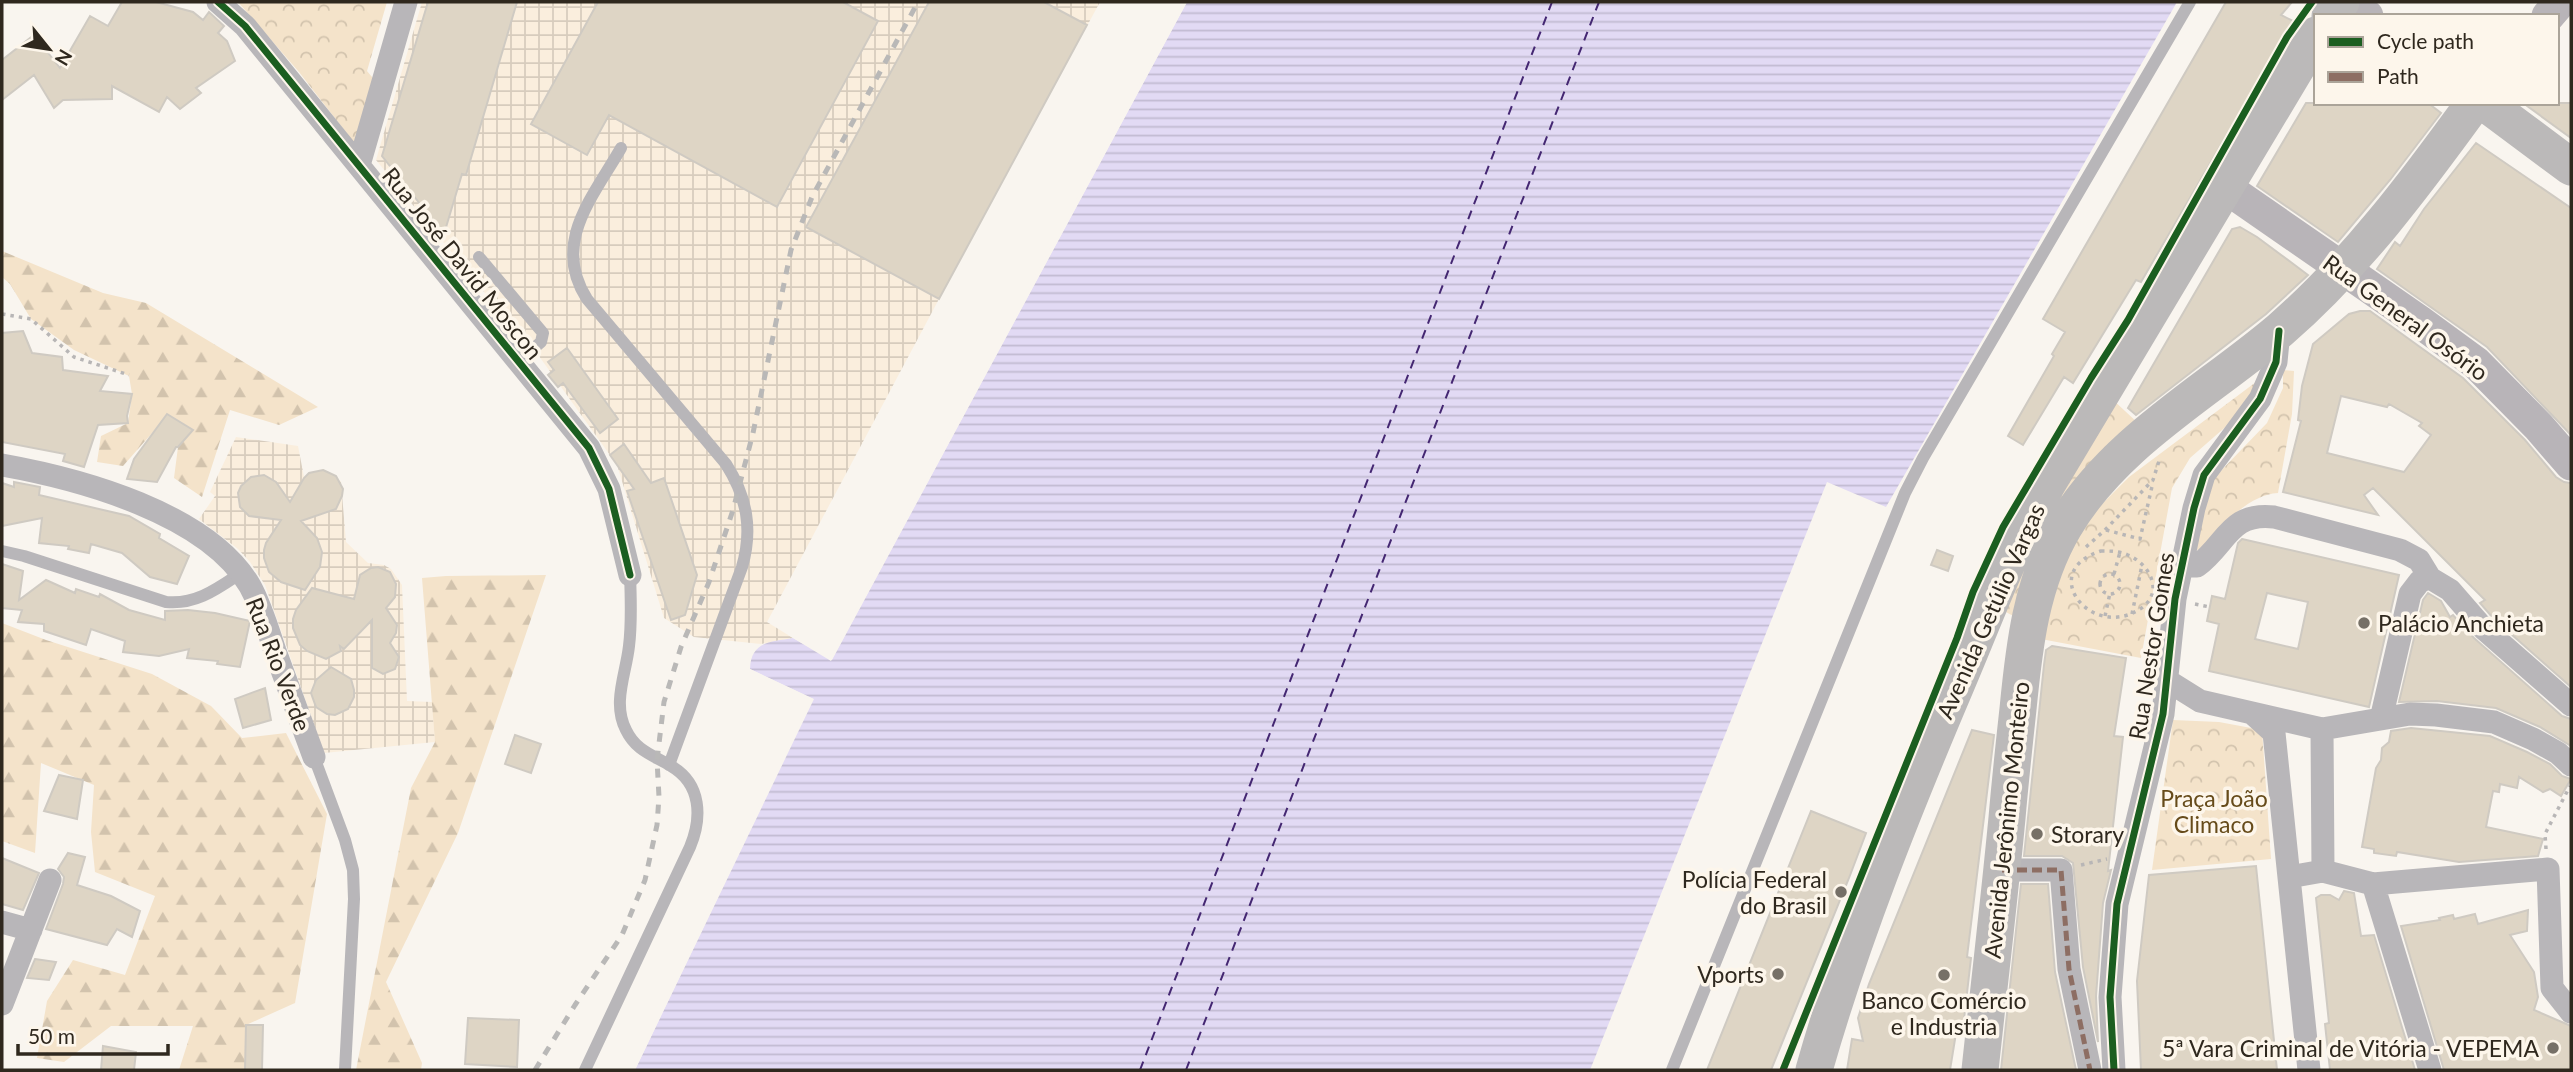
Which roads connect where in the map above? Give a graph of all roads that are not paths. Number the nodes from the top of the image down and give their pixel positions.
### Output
1 (218, 2) edge
2 (406, 2) edge
3 (2190, 2) edge
4 (2348, 2) edge
5 (2364, 14) edge
6 (2314, 38) edge
7 (2472, 105) edge
8 (2488, 105) edge
9 (621, 148) dead end
10 (359, 165) junction
11 (2571, 167) edge
12 (2225, 187) junction
13 (479, 257) dead end
14 (2343, 269) junction
15 (2278, 331) junction
16 (519, 361) junction
17 (2571, 464) edge
18 (2, 465) edge
19 (2, 551) edge
20 (2182, 566) junction
21 (241, 573) junction
22 (630, 575) joint
23 (2430, 578) junction
24 (2168, 681) junction
25 (2200, 701) junction
26 (2571, 705) edge
27 (2163, 715) junction
28 (2381, 719) junction
29 (2279, 727) junction
30 (2322, 729) junction
31 (314, 757) joint
32 (669, 765) junction
33 (2571, 765) edge
34 (2002, 870) junction
35 (2323, 871) junction
36 (2289, 877) junction
37 (50, 880) dead end
38 (2373, 884) junction
39 (2, 922) edge
40 (31, 930) junction
41 (1836, 991) junction
42 (2, 1004) edge
43 (2571, 1012) edge
44 (345, 1070) edge
45 (584, 1070) edge
46 (1672, 1070) edge
47 (1807, 1070) edge
48 (1814, 1070) edge
49 (1980, 1070) edge
50 (2090, 1070) edge
51 (2114, 1070) edge
52 (2309, 1070) edge
53 (2430, 1070) edge

1 - 10 street, Rua José David Moscon
2 - 10 street
3 - 46 lane
4 - 5 street
6 - 12 main road, Avenida Getúlio Vargas
7 - 14 main road, Avenida Jerônimo Monteiro
8 - 11 main road
9 - 32 lane
10 - 16 street, Rua José David Moscon
12 - 14 street, Rua General Osório
12 - 41 main road, Avenida Getúlio Vargas
13 - 16 lane
14 - 15 main road, Avenida Jerônimo Monteiro
14 - 17 street, Rua General Osório
15 - 20 street, Rua Nestor Gomes
15 - 34 main road, Avenida Jerônimo Monteiro
16 - 22 street, Rua José David Moscon
18 - 21 street, Rua Rio Verde
19 - 21 lane, Rua Rio Verde
20 - 23 street
20 - 24 street, Rua Nestor Gomes
21 - 31 street, Rua Rio Verde
22 - 32 lane
23 - 26 street
23 - 28 street
24 - 25 street
24 - 27 street, Rua Nestor Gomes
25 - 27 street, Rua Nestor Gomes
25 - 29 street
27 - 51 street, Rua Nestor Gomes
28 - 30 street
28 - 33 street
29 - 30 street
29 - 36 street
30 - 35 street
31 - 44 lane
32 - 45 lane
34 - 49 main road, Avenida Jerônimo Monteiro
34 - 50 street
35 - 36 street
35 - 38 street
36 - 52 street
37 - 40 street
38 - 43 street
38 - 53 street
39 - 40 street
40 - 42 street
41 - 47 street
41 - 48 main road, Avenida Getúlio Vargas

